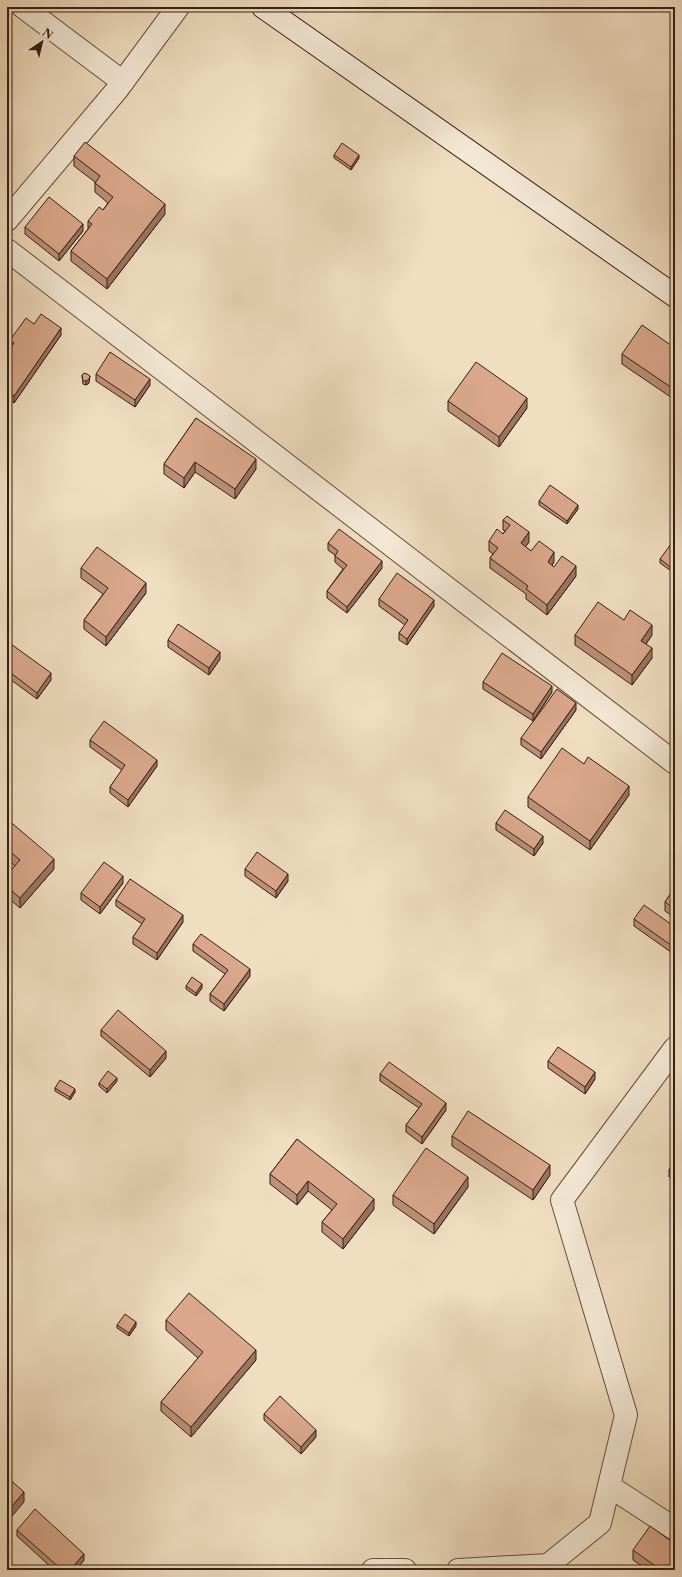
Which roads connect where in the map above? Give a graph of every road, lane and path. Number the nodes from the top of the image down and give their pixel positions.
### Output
1 (23, 7) edge
2 (178, 7) edge
3 (263, 7) edge
4 (123, 82) junction
5 (7, 220) edge
6 (7, 250) edge
7 (675, 296) edge
8 (675, 763) edge
9 (675, 1048) edge
10 (609, 1486) junction
11 (675, 1529) edge
12 (548, 1568) edge
13 (373, 1570) edge
14 (406, 1570) edge
15 (458, 1570) edge

1 - 4 street
2 - 4 street
3 - 7 street
4 - 5 street
6 - 8 street
9 - 10 street
10 - 11 street
10 - 12 street
12 - 15 street
13 - 14 street

